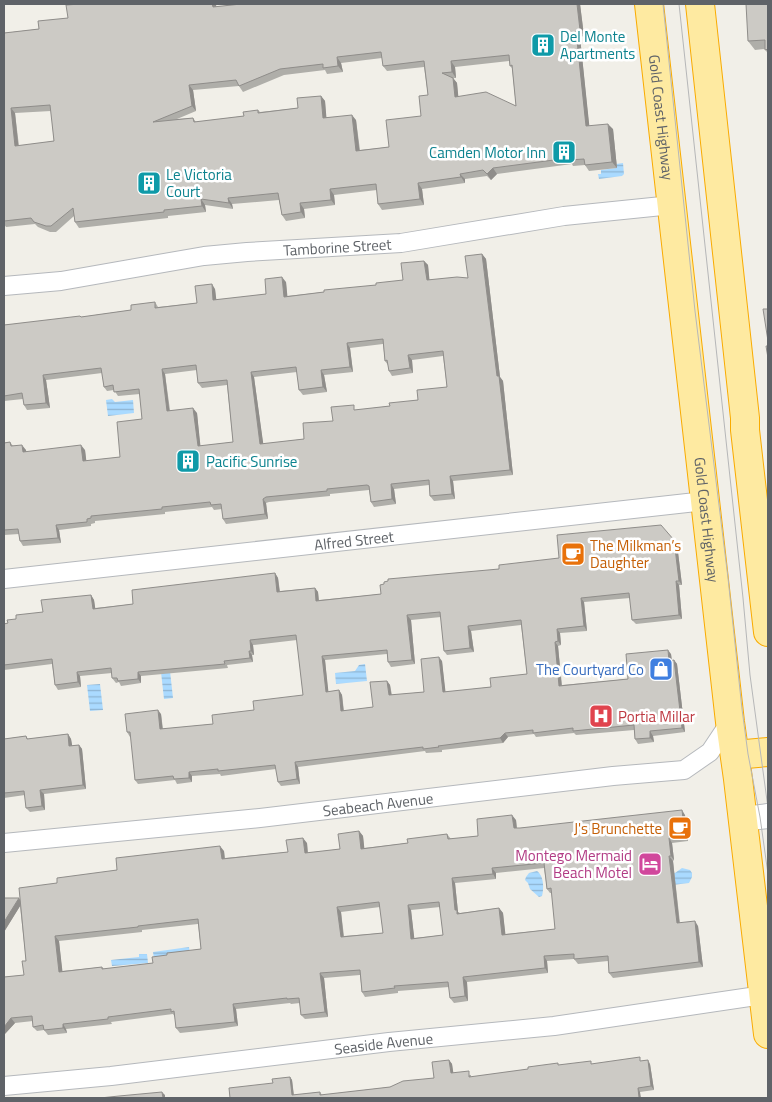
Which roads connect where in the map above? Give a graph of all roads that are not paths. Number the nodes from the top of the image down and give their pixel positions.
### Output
1 (649, 4) edge
2 (700, 4) edge
3 (672, 204) junction
4 (4, 286) edge
5 (705, 501) junction
6 (4, 579) edge
7 (768, 632) edge
8 (730, 722) junction
9 (768, 752) edge
10 (735, 756) junction
11 (756, 818) edge
12 (4, 843) edge
13 (764, 995) junction
14 (768, 1034) edge
15 (4, 1086) edge

1 - 3 highway, Gold Coast Highway
2 - 7 highway
3 - 4 street, Tamborine Street
3 - 5 highway, Gold Coast Highway
5 - 6 street, Alfred Street
5 - 8 highway, Gold Coast Highway
8 - 10 highway, Gold Coast Highway
8 - 12 street, Seabeach Avenue
9 - 10 highway
10 - 11 highway, Gold Coast Highway
11 - 13 highway, Gold Coast Highway
13 - 14 highway, Gold Coast Highway
13 - 15 street, Seaside Avenue

